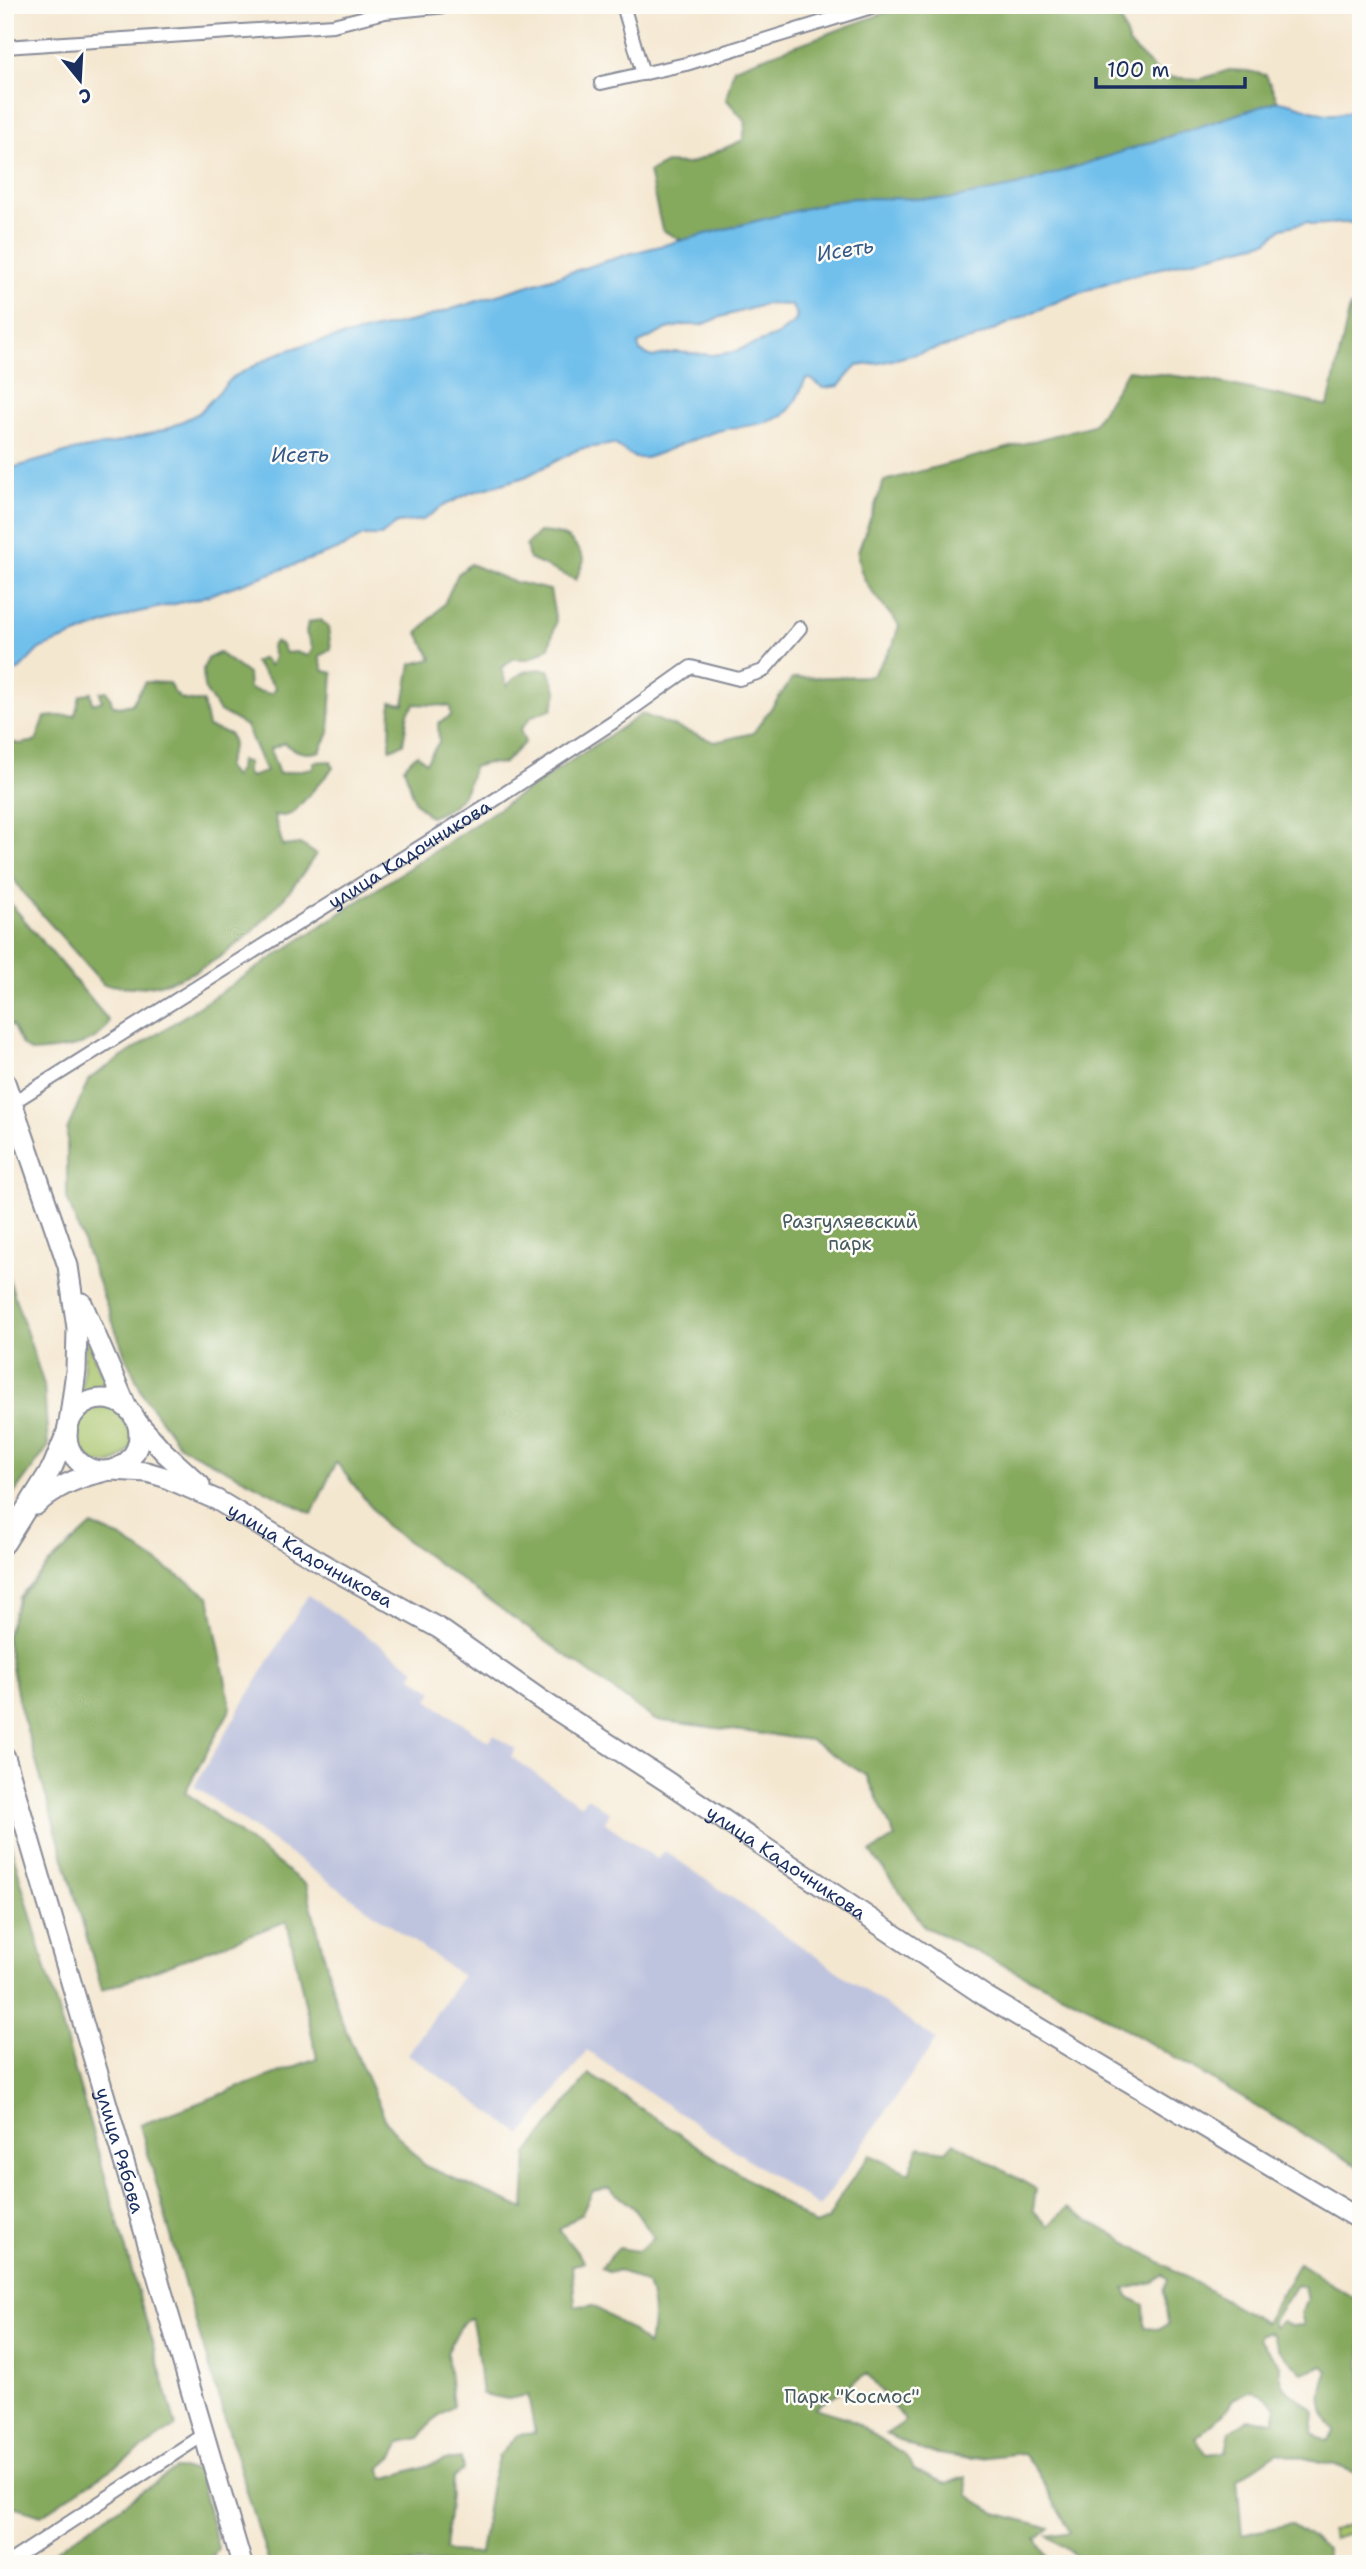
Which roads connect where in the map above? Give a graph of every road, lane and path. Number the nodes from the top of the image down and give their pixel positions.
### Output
1 (457, 5) edge
2 (622, 5) edge
3 (878, 5) edge
4 (5, 47) edge
5 (643, 74) junction
6 (601, 83) dead end
7 (800, 628) dead end
8 (5, 1082) edge
9 (12, 1102) junction
10 (68, 1266) junction
11 (132, 1415) junction
12 (68, 1427) junction
13 (108, 1471) junction
14 (217, 1500) junction
15 (23, 1518) junction
16 (5, 1543) edge
17 (5, 1757) edge
18 (1361, 2220) edge
19 (203, 2435) junction
20 (6, 2564) edge
21 (242, 2564) edge

1 - 4 street
2 - 5 street
3 - 5 street
5 - 6 street
7 - 9 street, улица Кадочникова
8 - 9 main road
9 - 10 main road
10 - 11 main road
10 - 12 main road
11 - 12 main road
11 - 13 main road
11 - 14 main road
12 - 13 main road
12 - 15 main road
13 - 14 main road
13 - 15 main road
14 - 18 main road, улица Кадочникова
15 - 16 main road
17 - 19 main road, улица Рябова
19 - 20 street
19 - 21 main road, улица Рябова

